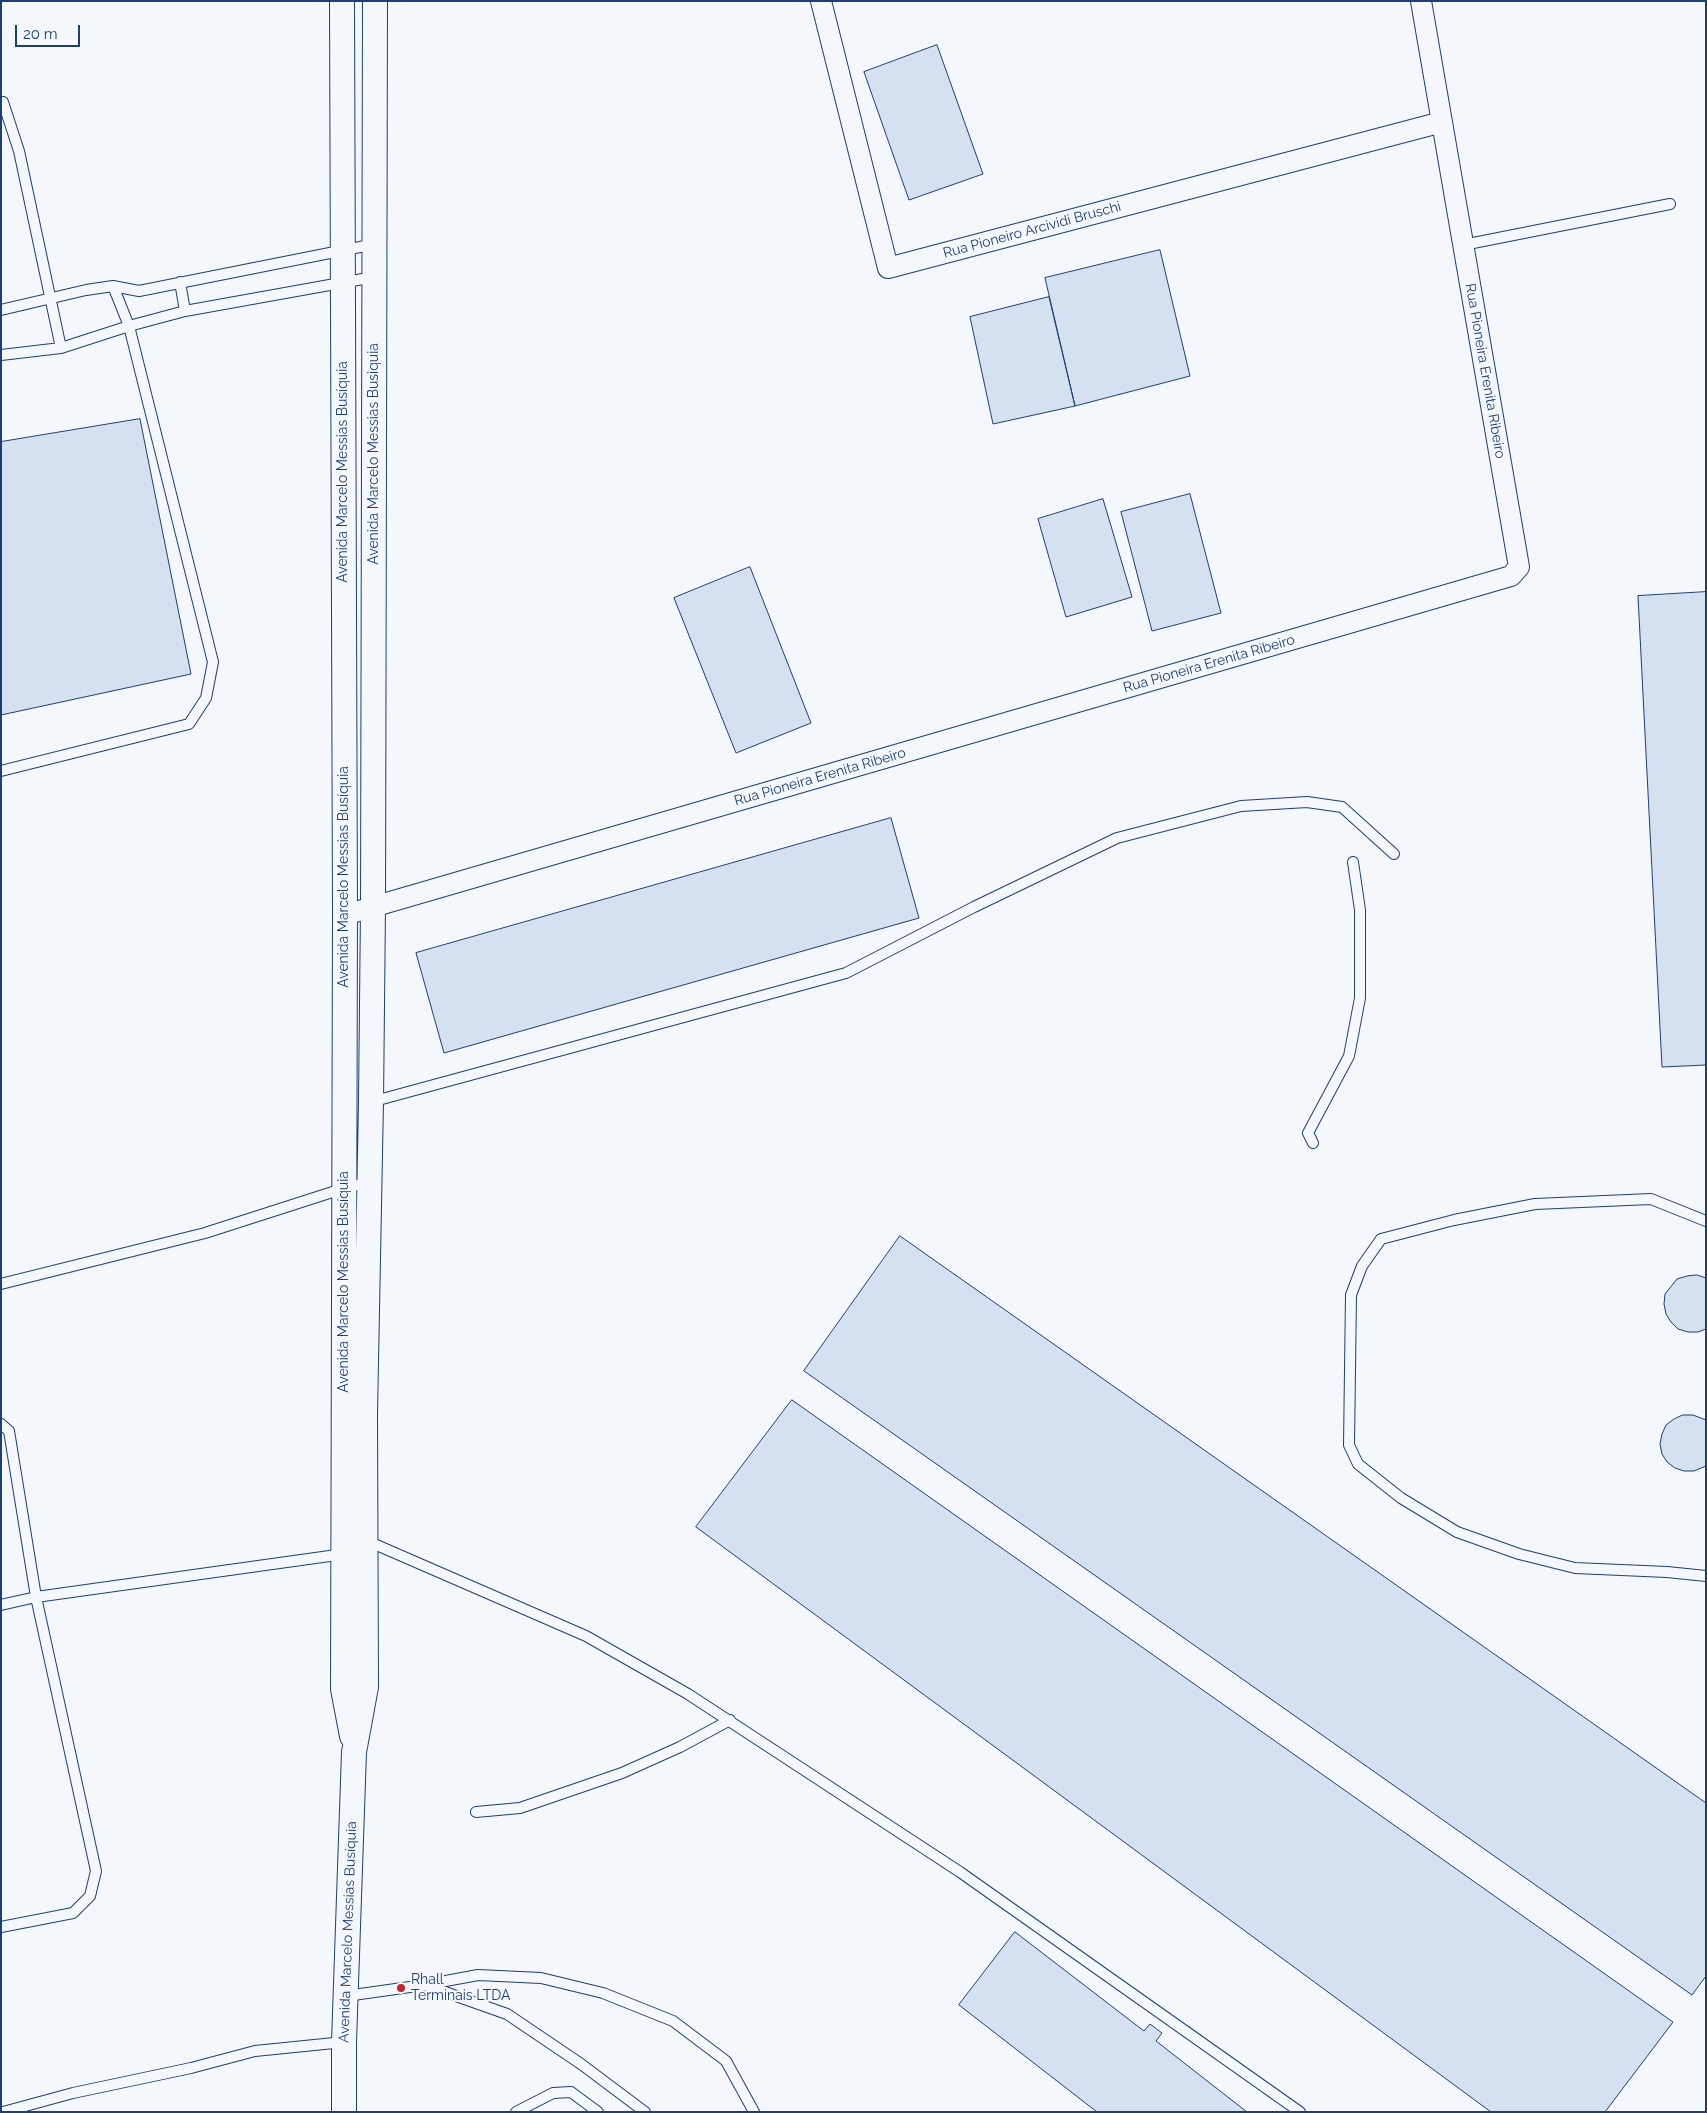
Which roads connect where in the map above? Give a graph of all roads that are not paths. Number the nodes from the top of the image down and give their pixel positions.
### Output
1 (342, 1) edge
2 (375, 1) edge
3 (820, 1) edge
4 (1421, 1) edge
5 (1, 102) edge
6 (1442, 122) junction
7 (1670, 204) dead end
8 (375, 244) junction
9 (1463, 245) junction
10 (343, 250) junction
11 (375, 277) junction
12 (343, 281) junction
13 (180, 282) junction
14 (113, 286) junction
15 (51, 298) junction
16 (1, 310) edge
17 (185, 312) junction
18 (129, 326) junction
19 (61, 348) junction
20 (1, 354) edge
21 (1, 771) edge
22 (1394, 854) dead end
23 (1353, 862) dead end
24 (373, 907) junction
25 (345, 915) junction
26 (371, 1102) junction
27 (1313, 1143) dead end
28 (370, 1182) junction
29 (344, 1188) junction
30 (1706, 1220) edge
31 (1, 1284) edge
32 (354, 1415) junction
33 (1, 1424) edge
34 (365, 1540) junction
35 (344, 1554) junction
36 (1706, 1576) edge
37 (36, 1597) junction
38 (1, 1605) edge
39 (730, 1720) junction
40 (354, 1752) junction
41 (476, 1812) dead end
42 (1, 1927) edge
43 (424, 1985) junction
44 (346, 1996) junction
45 (344, 2042) junction
46 (3, 2112) edge
47 (344, 2112) edge
48 (516, 2112) edge
49 (598, 2112) edge
50 (645, 2112) edge
51 (754, 2112) edge
52 (1300, 2112) edge

1 - 10 street, Avenida Marcelo Messias Busíquia
2 - 8 street, Avenida Marcelo Messias Busiquia
3 - 6 street, Rua Pioneiro Arcividi Bruschi
4 - 6 street, Rua Pioneira Erenita Ribeiro
5 - 15 lane
6 - 9 street, Rua Pioneira Erenita Ribeiro
7 - 9 lane
8 - 10 lane
8 - 11 street, Avenida Marcelo Messias Busiquia
9 - 24 street, Rua Pioneira Erenita Ribeiro
10 - 12 street, Avenida Marcelo Messias Busíquia
10 - 13 lane
11 - 12 lane
11 - 24 street, Avenida Marcelo Messias Busiquia
12 - 17 lane
12 - 25 street, Avenida Marcelo Messias Busíquia
13 - 14 lane
13 - 17 lane
14 - 15 lane
14 - 18 lane
15 - 16 lane
15 - 19 lane
17 - 18 lane
18 - 19 lane
18 - 21 lane
19 - 20 lane
22 - 26 lane
23 - 27 lane
24 - 25 street, Rua Pioneira Erenita Ribeiro
24 - 26 street, Avenida Marcelo Messias Busíquia
25 - 29 street, Avenida Marcelo Messias Busíquia
26 - 28 street, Avenida Marcelo Messias Busíquia
28 - 29 lane
28 - 32 street, Avenida Marcelo Messias Busíquia
29 - 31 lane
29 - 32 street, Avenida Marcelo Messias Busíquia
30 - 36 lane
32 - 34 street, Avenida Marcelo Messias Busíquia
32 - 35 street, Avenida Marcelo Messias Busíquia
33 - 37 lane
34 - 39 lane
34 - 40 street, Avenida Marcelo Messias Busíquia
35 - 37 lane
35 - 40 street, Avenida Marcelo Messias Busíquia
37 - 38 lane
37 - 42 lane
39 - 41 lane
39 - 52 lane
40 - 44 street, Avenida Marcelo Messias Busíquia
43 - 44 lane
43 - 50 lane
43 - 51 lane
44 - 45 street, Avenida Marcelo Messias Busíquia
45 - 46 lane
45 - 47 street, Avenida Marcelo Messias Busíquia
48 - 49 lane

